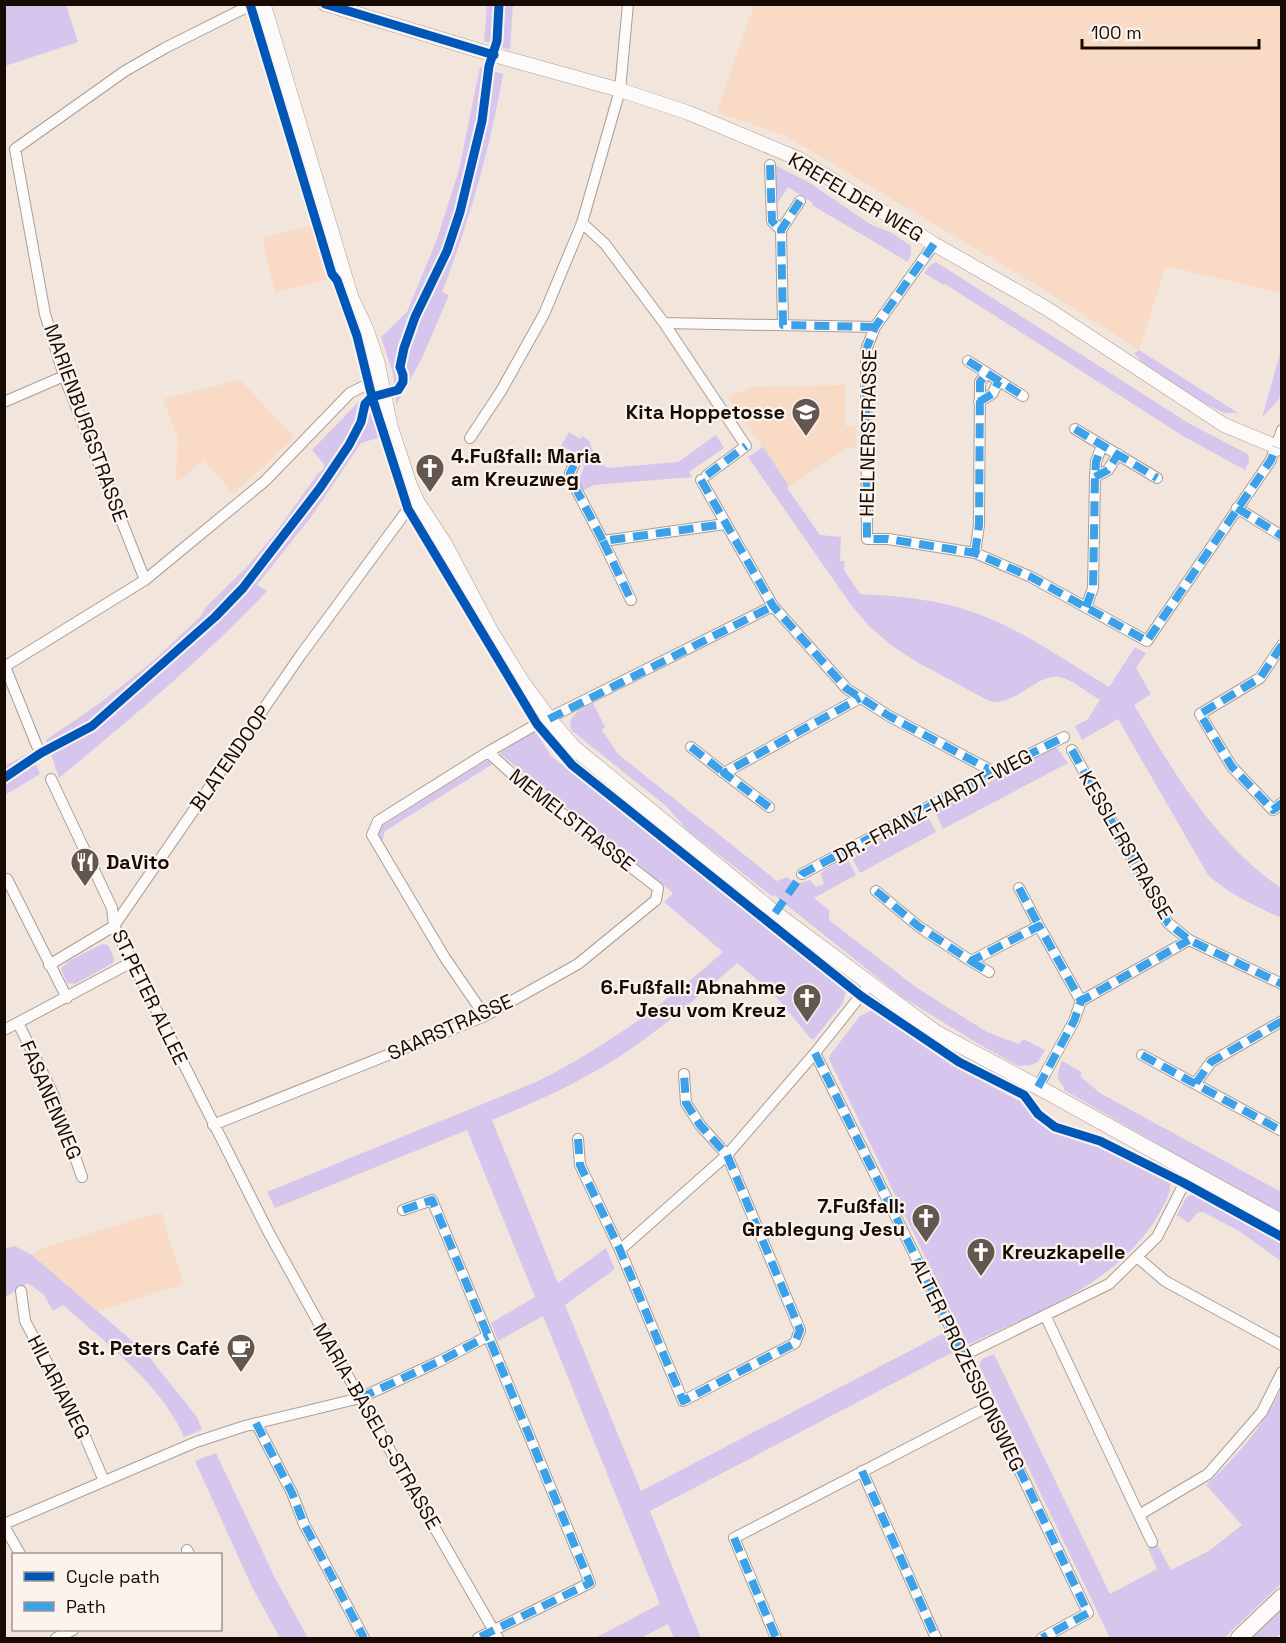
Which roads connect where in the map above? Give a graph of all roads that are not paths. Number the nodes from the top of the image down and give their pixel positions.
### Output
1 (253, 4) edge
2 (263, 4) edge
3 (325, 4) edge
4 (628, 4) edge
5 (620, 90) junction
6 (770, 165) dead end
7 (801, 201) dead end
8 (582, 223) junction
9 (781, 230) junction
10 (934, 244) junction
11 (664, 323) junction
12 (783, 325) junction
13 (874, 327) junction
14 (968, 361) dead end
15 (987, 373) junction
16 (64, 376) junction
17 (380, 378) junction
18 (999, 381) junction
19 (1023, 396) dead end
20 (4, 402) edge
21 (979, 402) junction
22 (1075, 429) dead end
23 (1281, 430) edge
24 (470, 438) dead end
25 (1102, 445) junction
26 (1279, 448) edge
27 (1118, 454) junction
28 (574, 465) dead end
29 (1095, 477) junction
30 (1157, 478) dead end
31 (417, 502) junction
32 (1237, 508) junction
33 (725, 524) junction
34 (1281, 536) edge
35 (603, 540) junction
36 (975, 553) junction
37 (145, 580) junction
38 (632, 600) dead end
39 (773, 606) junction
40 (1086, 607) junction
41 (1281, 645) edge
42 (5, 666) edge
43 (860, 698) junction
44 (549, 719) junction
45 (1065, 737) dead end
46 (37, 746) dead end
47 (691, 747) dead end
48 (1072, 750) dead end
49 (488, 752) junction
50 (994, 772) junction
51 (724, 773) junction
52 (51, 778) dead end
53 (1281, 803) edge
54 (769, 807) dead end
55 (802, 874) dead end
56 (8, 879) dead end
57 (658, 888) joint
58 (1018, 888) dead end
59 (876, 891) dead end
60 (114, 926) junction
61 (1039, 926) junction
62 (1189, 940) junction
63 (971, 961) junction
64 (132, 962) junction
65 (49, 964) junction
66 (989, 972) dead end
67 (1281, 984) edge
68 (869, 985) junction
69 (68, 998) junction
70 (1081, 1001) junction
71 (485, 1016) junction
72 (1281, 1021) edge
73 (18, 1023) junction
74 (4, 1030) edge
75 (815, 1053) junction
76 (1142, 1054) dead end
77 (684, 1074) dead end
78 (1196, 1083) junction
79 (1038, 1087) junction
80 (213, 1125) junction
81 (1281, 1131) edge
82 (578, 1139) dead end
83 (727, 1155) junction
84 (1190, 1172) junction
85 (82, 1177) dead end
86 (403, 1210) dead end
87 (258, 1212) joint
88 (1281, 1222) edge
89 (620, 1250) junction
90 (1137, 1257) junction
91 (21, 1291) dead end
92 (1045, 1315) junction
93 (488, 1336) junction
94 (1281, 1345) edge
95 (964, 1354) junction
96 (1281, 1372) edge
97 (360, 1398) junction
98 (989, 1407) junction
99 (256, 1424) junction
100 (862, 1471) junction
101 (104, 1481) junction
102 (1139, 1515) junction
103 (4, 1525) edge
104 (1152, 1542) dead end
105 (19, 1553) edge
106 (1281, 1598) edge
107 (496, 1634) edge
108 (364, 1638) edge
109 (478, 1638) edge
110 (776, 1638) edge
111 (936, 1638) edge
112 (1042, 1638) edge
113 (1239, 1638) edge

1 - 16 street, MARIENBURGSTRASSE
2 - 17 main road
3 - 5 street, KREFELDER WEG
4 - 5 street
5 - 8 street
5 - 10 street, KREFELDER WEG
6 - 9 street
7 - 9 street
8 - 11 street
8 - 24 street
9 - 12 street
10 - 13 street, HELLNERSTRASSE
10 - 26 street, KREFELDER WEG
11 - 12 street
11 - 33 street
12 - 13 street
13 - 36 street, HELLNERSTRASSE
14 - 15 street
15 - 18 street
15 - 21 street
16 - 20 street
16 - 37 street, MARIENBURGSTRASSE
17 - 31 main road
17 - 37 street
18 - 19 street
18 - 21 street
21 - 36 street
22 - 25 street
23 - 26 street, HELLNERSTRASSE
25 - 27 street
25 - 29 street
26 - 32 street, HELLNERSTRASSE
27 - 29 street
27 - 30 street
28 - 35 street
29 - 40 street
31 - 44 main road
31 - 60 street, BLATENDOOP
32 - 34 street
32 - 40 street, HELLNERSTRASSE
33 - 35 street
33 - 39 street
35 - 38 street
36 - 40 street, HELLNERSTRASSE
37 - 42 street
39 - 43 street
39 - 44 street
41 - 53 street
42 - 46 street
43 - 50 street
43 - 51 street
44 - 49 street
44 - 68 main road
45 - 50 street, DR.-FRANZ-HARDT-WEG
47 - 51 street
48 - 62 street, KESSLERSTRASSE
49 - 57 street, MEMELSTRASSE
49 - 71 street
50 - 55 street, DR.-FRANZ-HARDT-WEG
51 - 54 street
52 - 60 street, ST.PETER ALLEE
56 - 65 street
57 - 71 street, SAARSTRASSE
58 - 61 street
59 - 63 street
60 - 64 street, ST.PETER ALLEE
60 - 65 street, BLATENDOOP
61 - 63 street
61 - 70 street
62 - 67 street, KESSLERSTRASSE
62 - 70 street
63 - 66 street
64 - 69 street
64 - 80 street, ST.PETER ALLEE
65 - 69 street
68 - 75 street
68 - 79 main road
69 - 73 street
70 - 79 street
71 - 80 street, SAARSTRASSE
72 - 78 street
73 - 74 street
73 - 85 street, FASANENWEG
75 - 83 street
75 - 95 street, ALTER PROZESSIONSWEG
76 - 78 street
77 - 83 street
78 - 81 street
79 - 84 main road
80 - 87 street, ST.PETER ALLEE
82 - 89 street
83 - 89 street
83 - 89 street
84 - 88 main road
84 - 90 street
86 - 93 street
87 - 97 street, MARIA-BASELS-STRASSE
90 - 92 street
90 - 94 street
91 - 101 street, HILARIAWEG
92 - 95 street
92 - 102 street
93 - 97 street
93 - 107 street
95 - 98 street, ALTER PROZESSIONSWEG
96 - 102 street
97 - 99 street
97 - 107 street, MARIA-BASELS-STRASSE
98 - 100 street
98 - 112 street, ALTER PROZESSIONSWEG
99 - 101 street
99 - 108 street
100 - 110 street
100 - 111 street
101 - 103 street
102 - 104 street
103 - 105 street
106 - 113 main road
107 - 109 street

